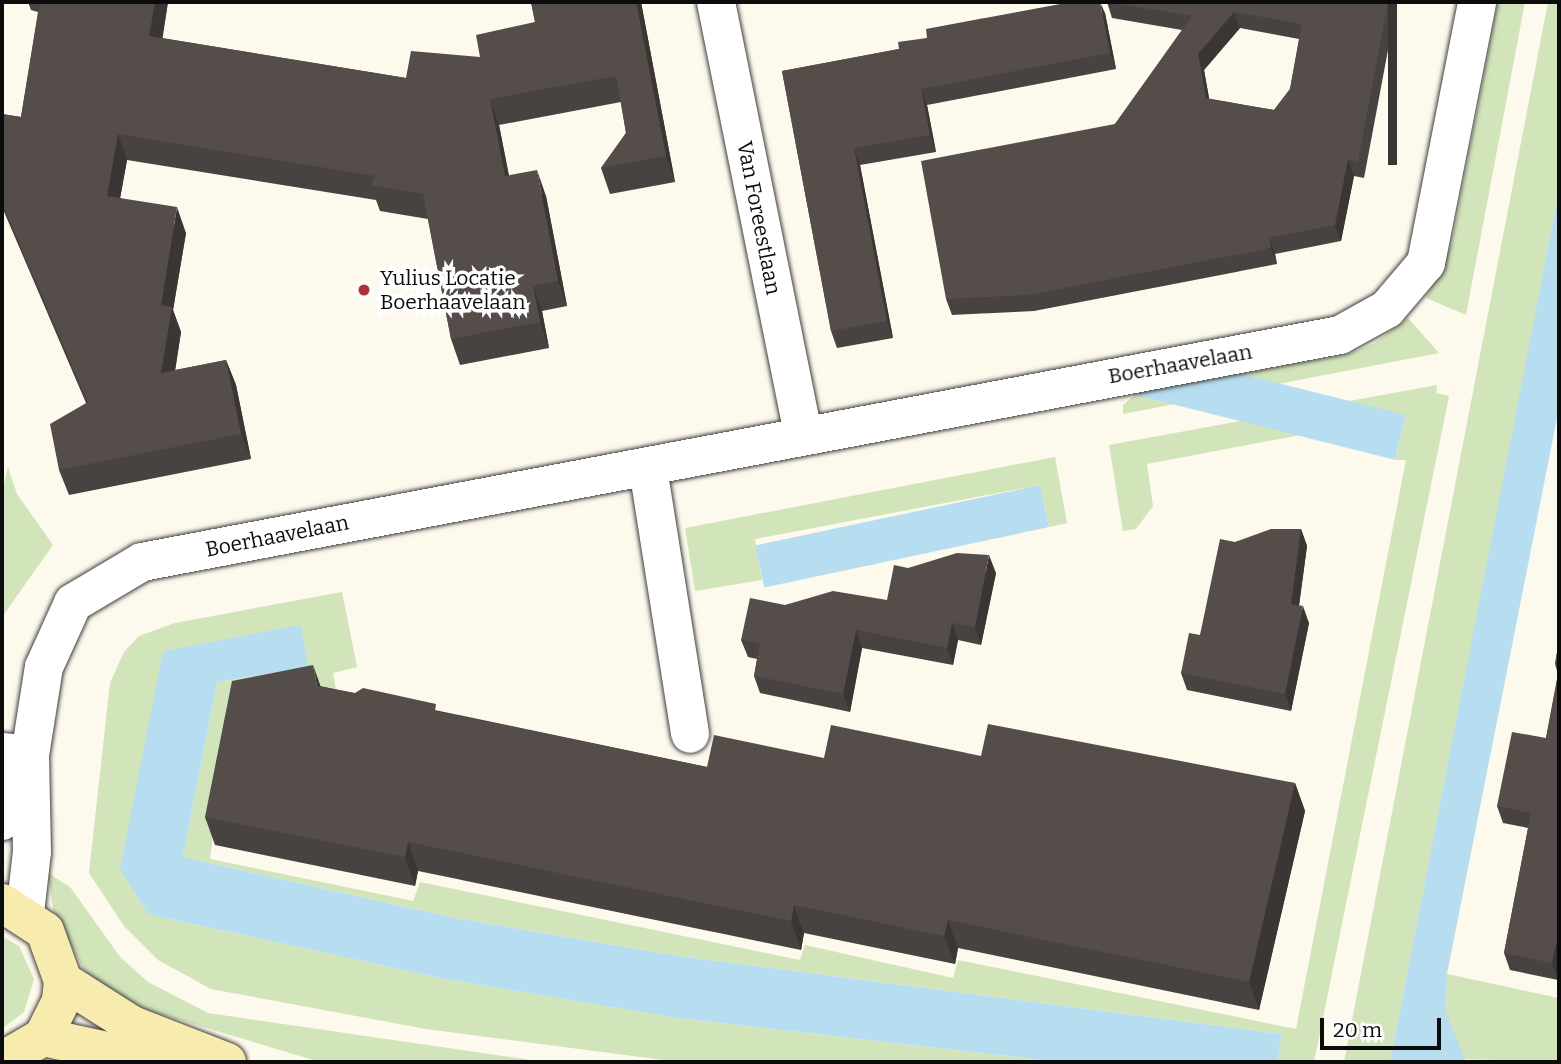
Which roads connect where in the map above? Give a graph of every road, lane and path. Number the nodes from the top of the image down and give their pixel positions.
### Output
1 (716, 2) edge
2 (1477, 2) edge
3 (803, 435) junction
4 (648, 468) junction
5 (690, 734) dead end
6 (16, 754) edge
7 (2, 821) edge
8 (13, 908) edge
9 (63, 981) junction
10 (43, 1037) junction
11 (219, 1060) edge
12 (2, 1061) edge

1 - 3 street, Van Foreestlaan
2 - 3 street, Boerhaavelaan
3 - 4 street, Boerhaavelaan
4 - 5 street
4 - 6 street, Boerhaavelaan
6 - 7 street, Boerhaavelaan
6 - 8 street, Boerhaavelaan
8 - 9 main road
9 - 10 main road
9 - 11 main road
10 - 11 main road
10 - 12 main road

